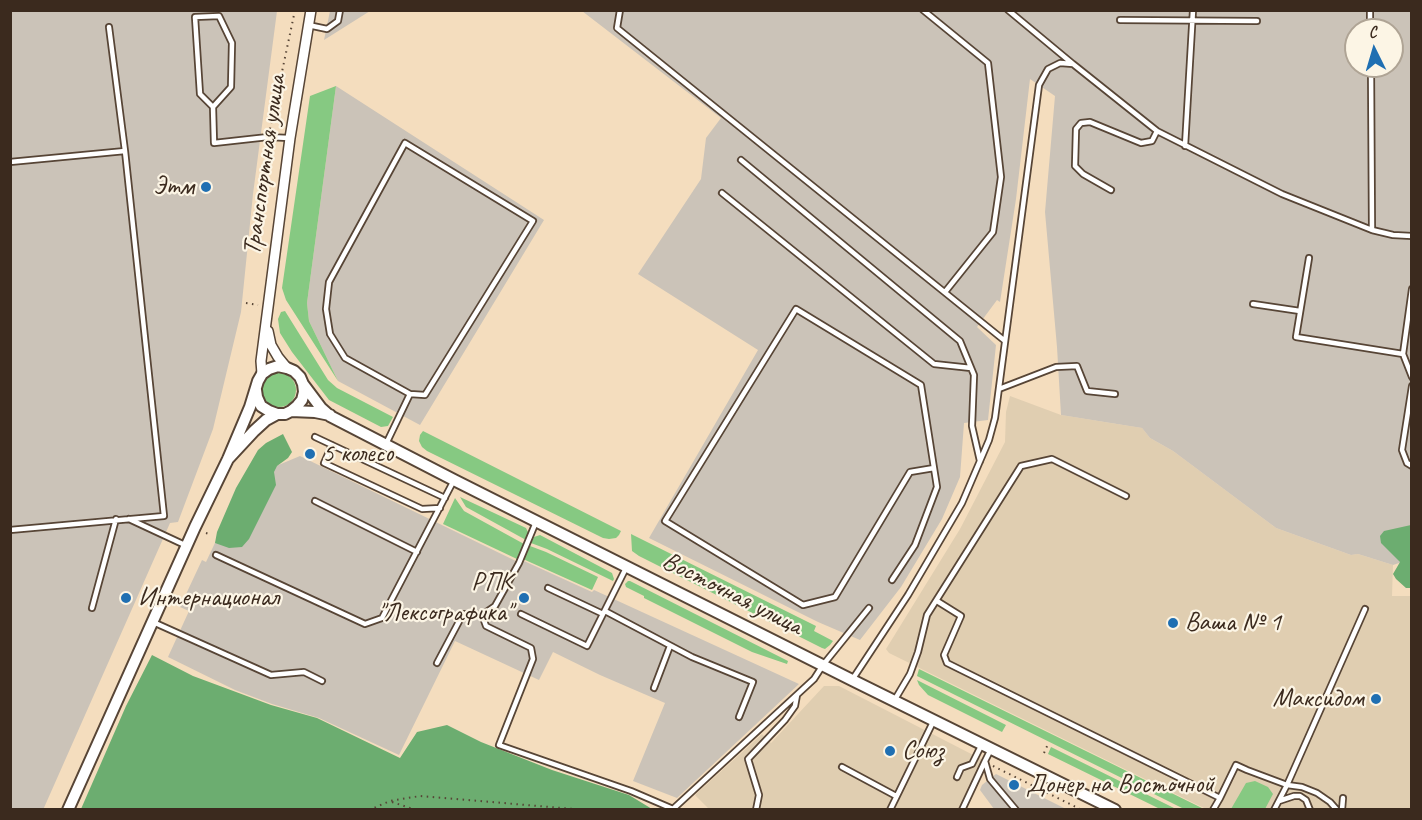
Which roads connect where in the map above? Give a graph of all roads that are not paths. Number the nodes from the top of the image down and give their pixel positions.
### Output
1 (311, 10) edge
2 (340, 10) edge
3 (620, 10) edge
4 (922, 10) edge
5 (1008, 10) edge
6 (1193, 10) edge
7 (1120, 20) dead end
8 (1192, 20) junction
9 (1257, 21) dead end
10 (308, 25) junction
11 (109, 27) dead end
12 (1073, 64) junction
13 (1371, 78) edge
14 (213, 107) junction
15 (1157, 131) junction
16 (290, 138) junction
17 (1185, 146) junction
18 (125, 151) junction
19 (741, 160) dead end
20 (10, 162) edge
21 (1111, 190) dead end
22 (722, 193) dead end
23 (1372, 230) junction
24 (1412, 236) edge
25 (1309, 258) dead end
26 (1412, 289) edge
27 (945, 292) junction
28 (1253, 304) dead end
29 (1300, 311) junction
30 (1410, 315) edge
31 (266, 325) junction
32 (1005, 341) junction
33 (1403, 354) junction
34 (287, 368) junction
35 (971, 368) junction
36 (262, 374) junction
37 (1412, 377) edge
38 (303, 384) junction
39 (1412, 386) edge
40 (256, 388) junction
41 (999, 389) junction
42 (410, 394) junction
43 (1115, 394) dead end
44 (291, 411) junction
45 (277, 414) junction
46 (330, 416) junction
47 (315, 437) dead end
48 (386, 444) junction
49 (332, 445) junction
50 (228, 459) junction
51 (980, 461) junction
52 (1412, 466) edge
53 (934, 468) junction
54 (454, 480) junction
55 (1126, 496) dead end
56 (445, 498) junction
57 (315, 501) dead end
58 (440, 508) junction
59 (116, 519) junction
60 (127, 519) junction
61 (537, 521) junction
62 (10, 530) edge
63 (187, 546) junction
64 (417, 552) junction
65 (216, 555) dead end
66 (627, 566) junction
67 (892, 580) dead end
68 (548, 588) dead end
69 (937, 601) junction
70 (92, 608) dead end
71 (870, 608) dead end
72 (1365, 609) dead end
73 (604, 613) junction
74 (521, 614) dead end
75 (482, 615) junction
76 (153, 622) junction
77 (670, 646) junction
78 (437, 663) dead end
79 (823, 665) junction
80 (852, 680) junction
81 (322, 681) dead end
82 (654, 688) dead end
83 (797, 695) junction
84 (894, 701) junction
85 (739, 717) dead end
86 (933, 720) junction
87 (987, 746) junction
88 (986, 762) junction
89 (842, 767) dead end
90 (957, 777) dead end
91 (1287, 785) junction
92 (896, 796) junction
93 (1220, 798) junction
94 (1343, 798) dead end
95 (1279, 801) junction
96 (673, 809) edge
97 (68, 810) edge
98 (756, 810) edge
99 (890, 810) edge
100 (962, 810) edge
101 (1016, 810) edge
102 (1115, 810) edge
103 (1213, 810) edge
104 (1274, 810) edge
105 (1310, 810) edge
106 (1337, 810) edge
107 (1342, 810) edge

1 - 10 street, Транспортная улица
2 - 10 lane
3 - 27 lane
4 - 27 lane
5 - 12 lane
6 - 8 lane
7 - 8 lane
8 - 9 lane
8 - 17 lane
10 - 16 street, Транспортная улица
11 - 18 lane
12 - 15 lane
12 - 32 lane
13 - 23 lane
14 - 14 lane
14 - 16 lane
15 - 17 lane
15 - 21 lane
16 - 31 street, Транспортная улица
17 - 23 lane
18 - 20 lane
18 - 60 lane
19 - 35 lane
22 - 35 lane
23 - 24 lane
25 - 29 lane
26 - 30 lane
27 - 32 lane
28 - 29 lane
29 - 33 lane
30 - 33 lane
31 - 34 street
31 - 36 street, Транспортная улица
32 - 41 lane
33 - 37 lane
34 - 36 street
34 - 38 street
35 - 51 lane
36 - 40 street
38 - 44 street
38 - 46 street, Восточная улица
39 - 52 lane
40 - 45 street
40 - 50 street
41 - 43 lane
41 - 51 lane
42 - 42 lane
42 - 48 lane
44 - 45 street
44 - 46 street, Восточная улица
45 - 50 street
46 - 48 street, Восточная улица
47 - 49 lane
48 - 54 street, Восточная улица
49 - 56 lane
49 - 58 lane
50 - 63 street
51 - 80 lane
53 - 53 lane
53 - 67 lane
54 - 56 lane
54 - 61 street, Восточная улица
55 - 69 lane
56 - 58 lane
57 - 64 lane
58 - 64 lane
59 - 60 lane
59 - 62 lane
59 - 70 lane
60 - 63 lane
61 - 66 street, Восточная улица
61 - 75 lane
63 - 76 street
64 - 65 lane
66 - 73 lane
66 - 79 street, Восточная улица
68 - 73 lane
69 - 84 lane
69 - 93 lane
71 - 79 lane
72 - 91 lane
73 - 74 lane
73 - 77 lane
75 - 78 lane
75 - 96 lane
76 - 81 lane
76 - 97 street
77 - 82 lane
77 - 85 lane
79 - 80 street, Восточная улица
79 - 83 lane
80 - 84 street, Восточная улица
83 - 96 lane
83 - 98 lane
84 - 86 street, Восточная улица
86 - 87 street, Восточная улица
86 - 92 lane
87 - 88 lane
87 - 90 lane
87 - 102 street, Восточная улица
88 - 100 lane
88 - 101 lane
89 - 92 lane
91 - 93 lane
91 - 95 lane
91 - 106 lane
92 - 99 lane
93 - 103 lane
94 - 107 lane
95 - 104 lane
95 - 105 lane

